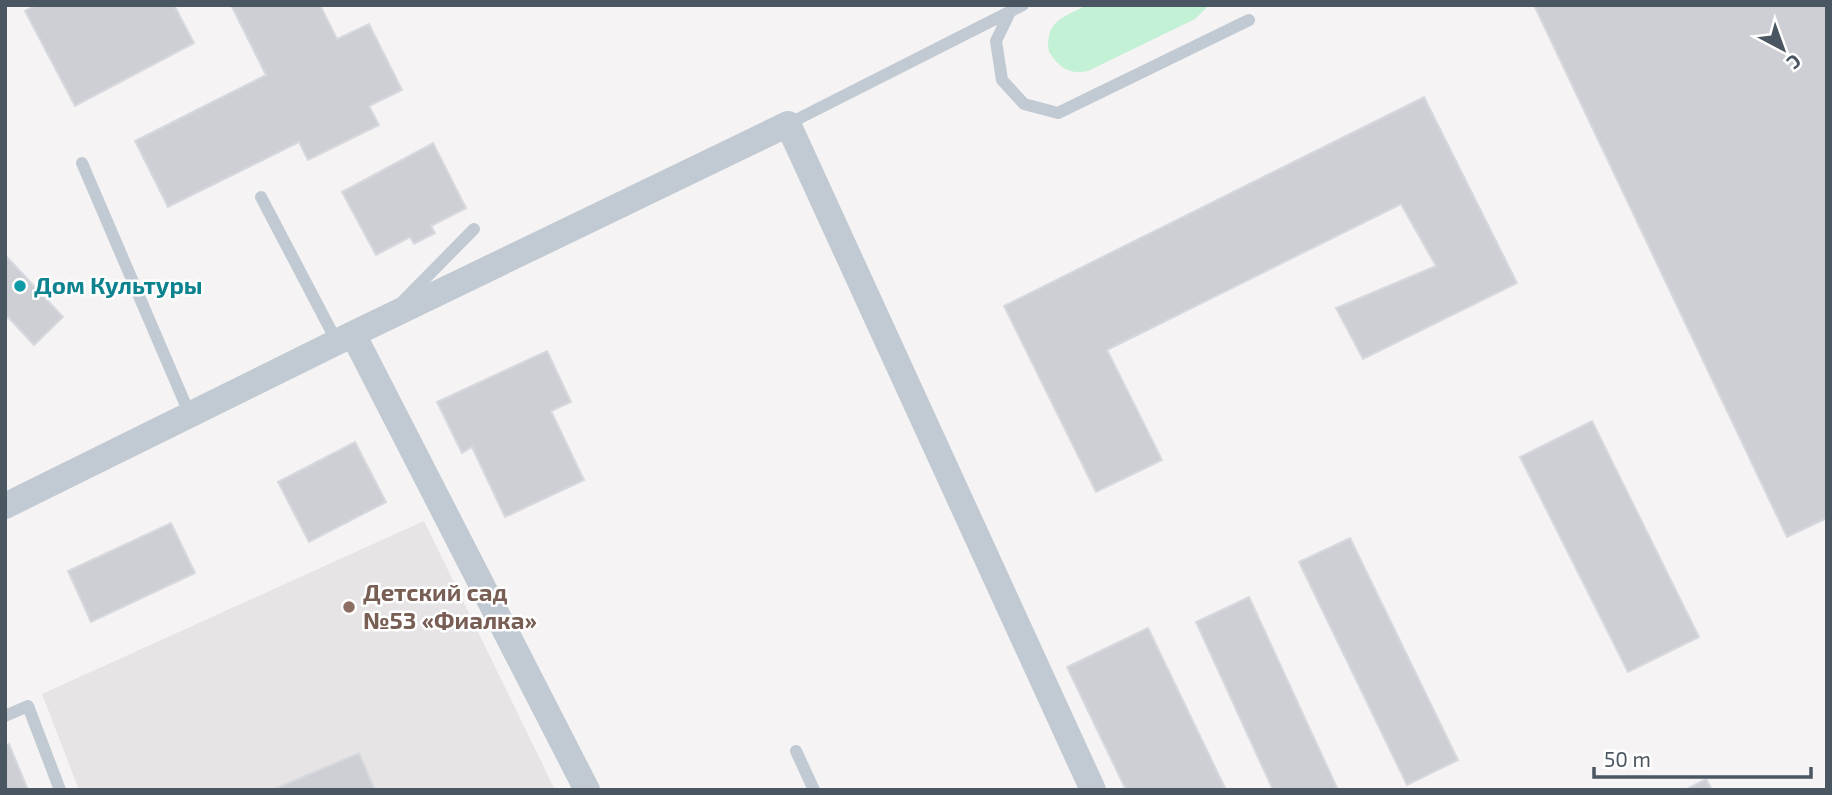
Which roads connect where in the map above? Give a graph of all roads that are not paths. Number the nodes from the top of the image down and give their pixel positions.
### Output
1 (1023, 5) edge
2 (1010, 12) junction
3 (1249, 20) dead end
4 (788, 124) junction
5 (82, 163) dead end
6 (261, 197) dead end
7 (474, 229) dead end
8 (386, 318) junction
9 (345, 338) junction
10 (190, 415) junction
11 (5, 506) edge
12 (5, 716) edge
13 (796, 751) dead end
14 (61, 790) edge
15 (587, 790) edge
16 (814, 790) edge
17 (1093, 790) edge

1 - 2 lane
2 - 3 lane
2 - 4 lane
4 - 8 street
4 - 17 street
5 - 10 lane
6 - 9 lane
7 - 8 lane
8 - 9 street
9 - 10 street
9 - 15 street
10 - 11 street
12 - 14 lane
13 - 16 lane

